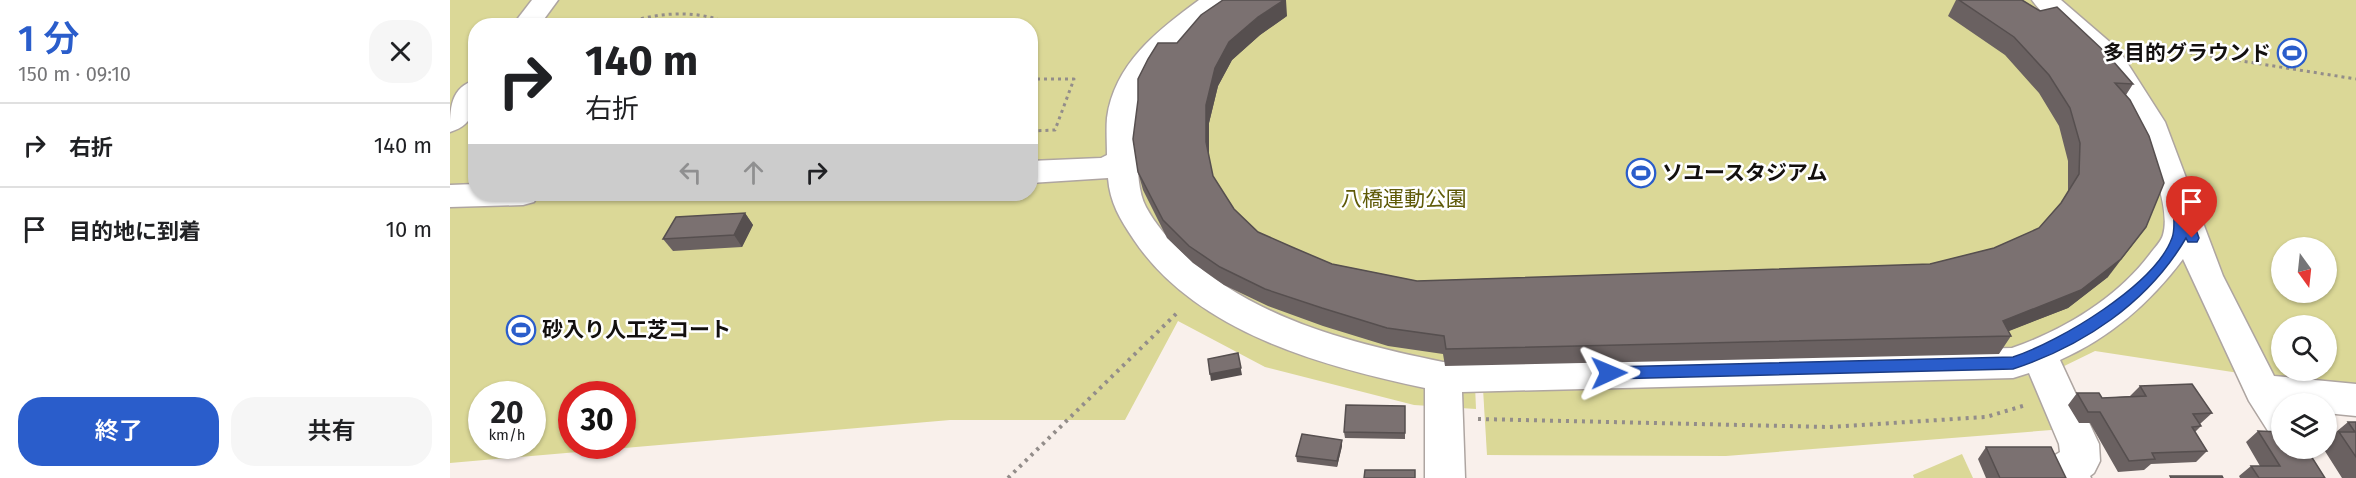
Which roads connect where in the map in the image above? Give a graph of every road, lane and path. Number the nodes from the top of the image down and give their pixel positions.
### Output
1 (545, 0) edge
2 (1216, 0) edge
3 (2044, 0) edge
4 (531, 18) edge
5 (640, 18) edge
6 (723, 18) edge
7 (2126, 43) dead end
8 (1038, 79) edge
9 (2356, 79) edge
10 (468, 99) edge
11 (450, 122) edge
12 (1038, 131) edge
13 (1122, 161) junction
14 (1038, 172) edge
15 (450, 196) edge
16 (468, 196) edge
17 (2179, 201) junction
18 (1201, 289) junction
19 (2040, 354) junction
20 (1443, 377) junction
21 (2056, 395) junction
22 (2356, 400) edge
23 (2337, 401) edge
24 (2271, 402) edge
25 (1444, 418) junction
26 (1008, 478) edge
27 (1445, 478) edge
28 (2071, 478) edge

1 - 4 street
2 - 13 street
3 - 17 street
5 - 6 path
7 - 9 path
8 - 12 path
10 - 11 street
13 - 14 street
13 - 18 street
15 - 16 street
17 - 19 street
17 - 24 street
18 - 20 street
18 - 26 path
19 - 20 street
19 - 21 street
20 - 25 street
21 - 25 path
21 - 28 street
22 - 23 street
25 - 27 street

